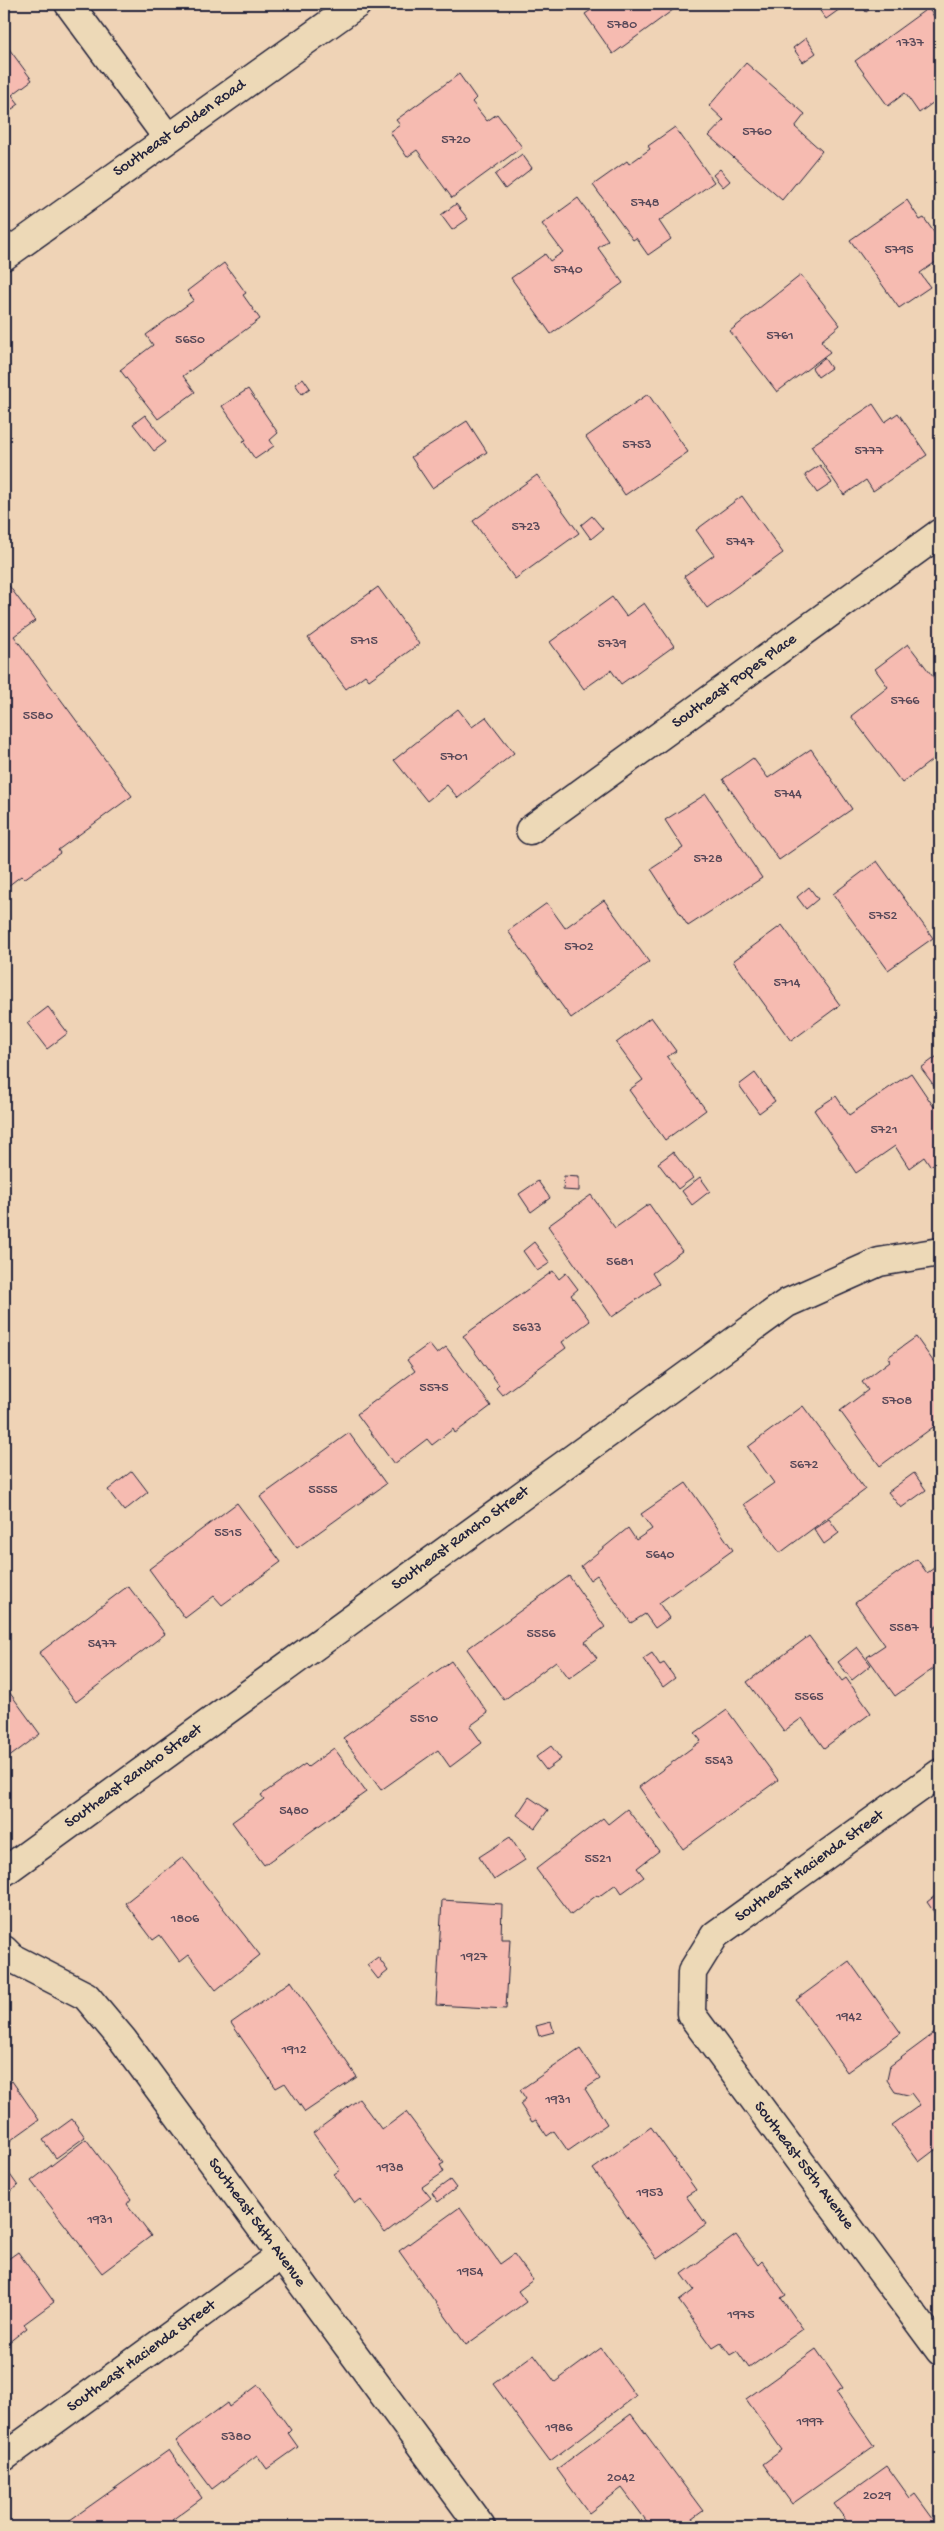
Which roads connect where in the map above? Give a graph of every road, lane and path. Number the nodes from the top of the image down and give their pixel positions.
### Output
1 (69, 4) edge
2 (357, 4) edge
3 (167, 137) junction
4 (4, 256) edge
5 (940, 533) edge
6 (530, 830) dead end
7 (940, 1252) edge
8 (940, 1773) edge
9 (4, 1872) edge
10 (4, 1950) edge
11 (692, 1972) joint
12 (280, 2256) junction
13 (940, 2351) edge
14 (4, 2457) edge
15 (481, 2527) edge

1 - 3 street
2 - 3 street, Southeast Golden Road
3 - 4 street, Southeast Golden Road
5 - 6 street, Southeast Popes Place
7 - 9 street, Southeast Rancho Street
8 - 11 street, Southeast Hacienda Street
10 - 12 street, Southeast 54th Avenue
11 - 13 street, Southeast 55th Avenue
12 - 14 street, Southeast Hacienda Street
12 - 15 street, Southeast 54th Avenue

